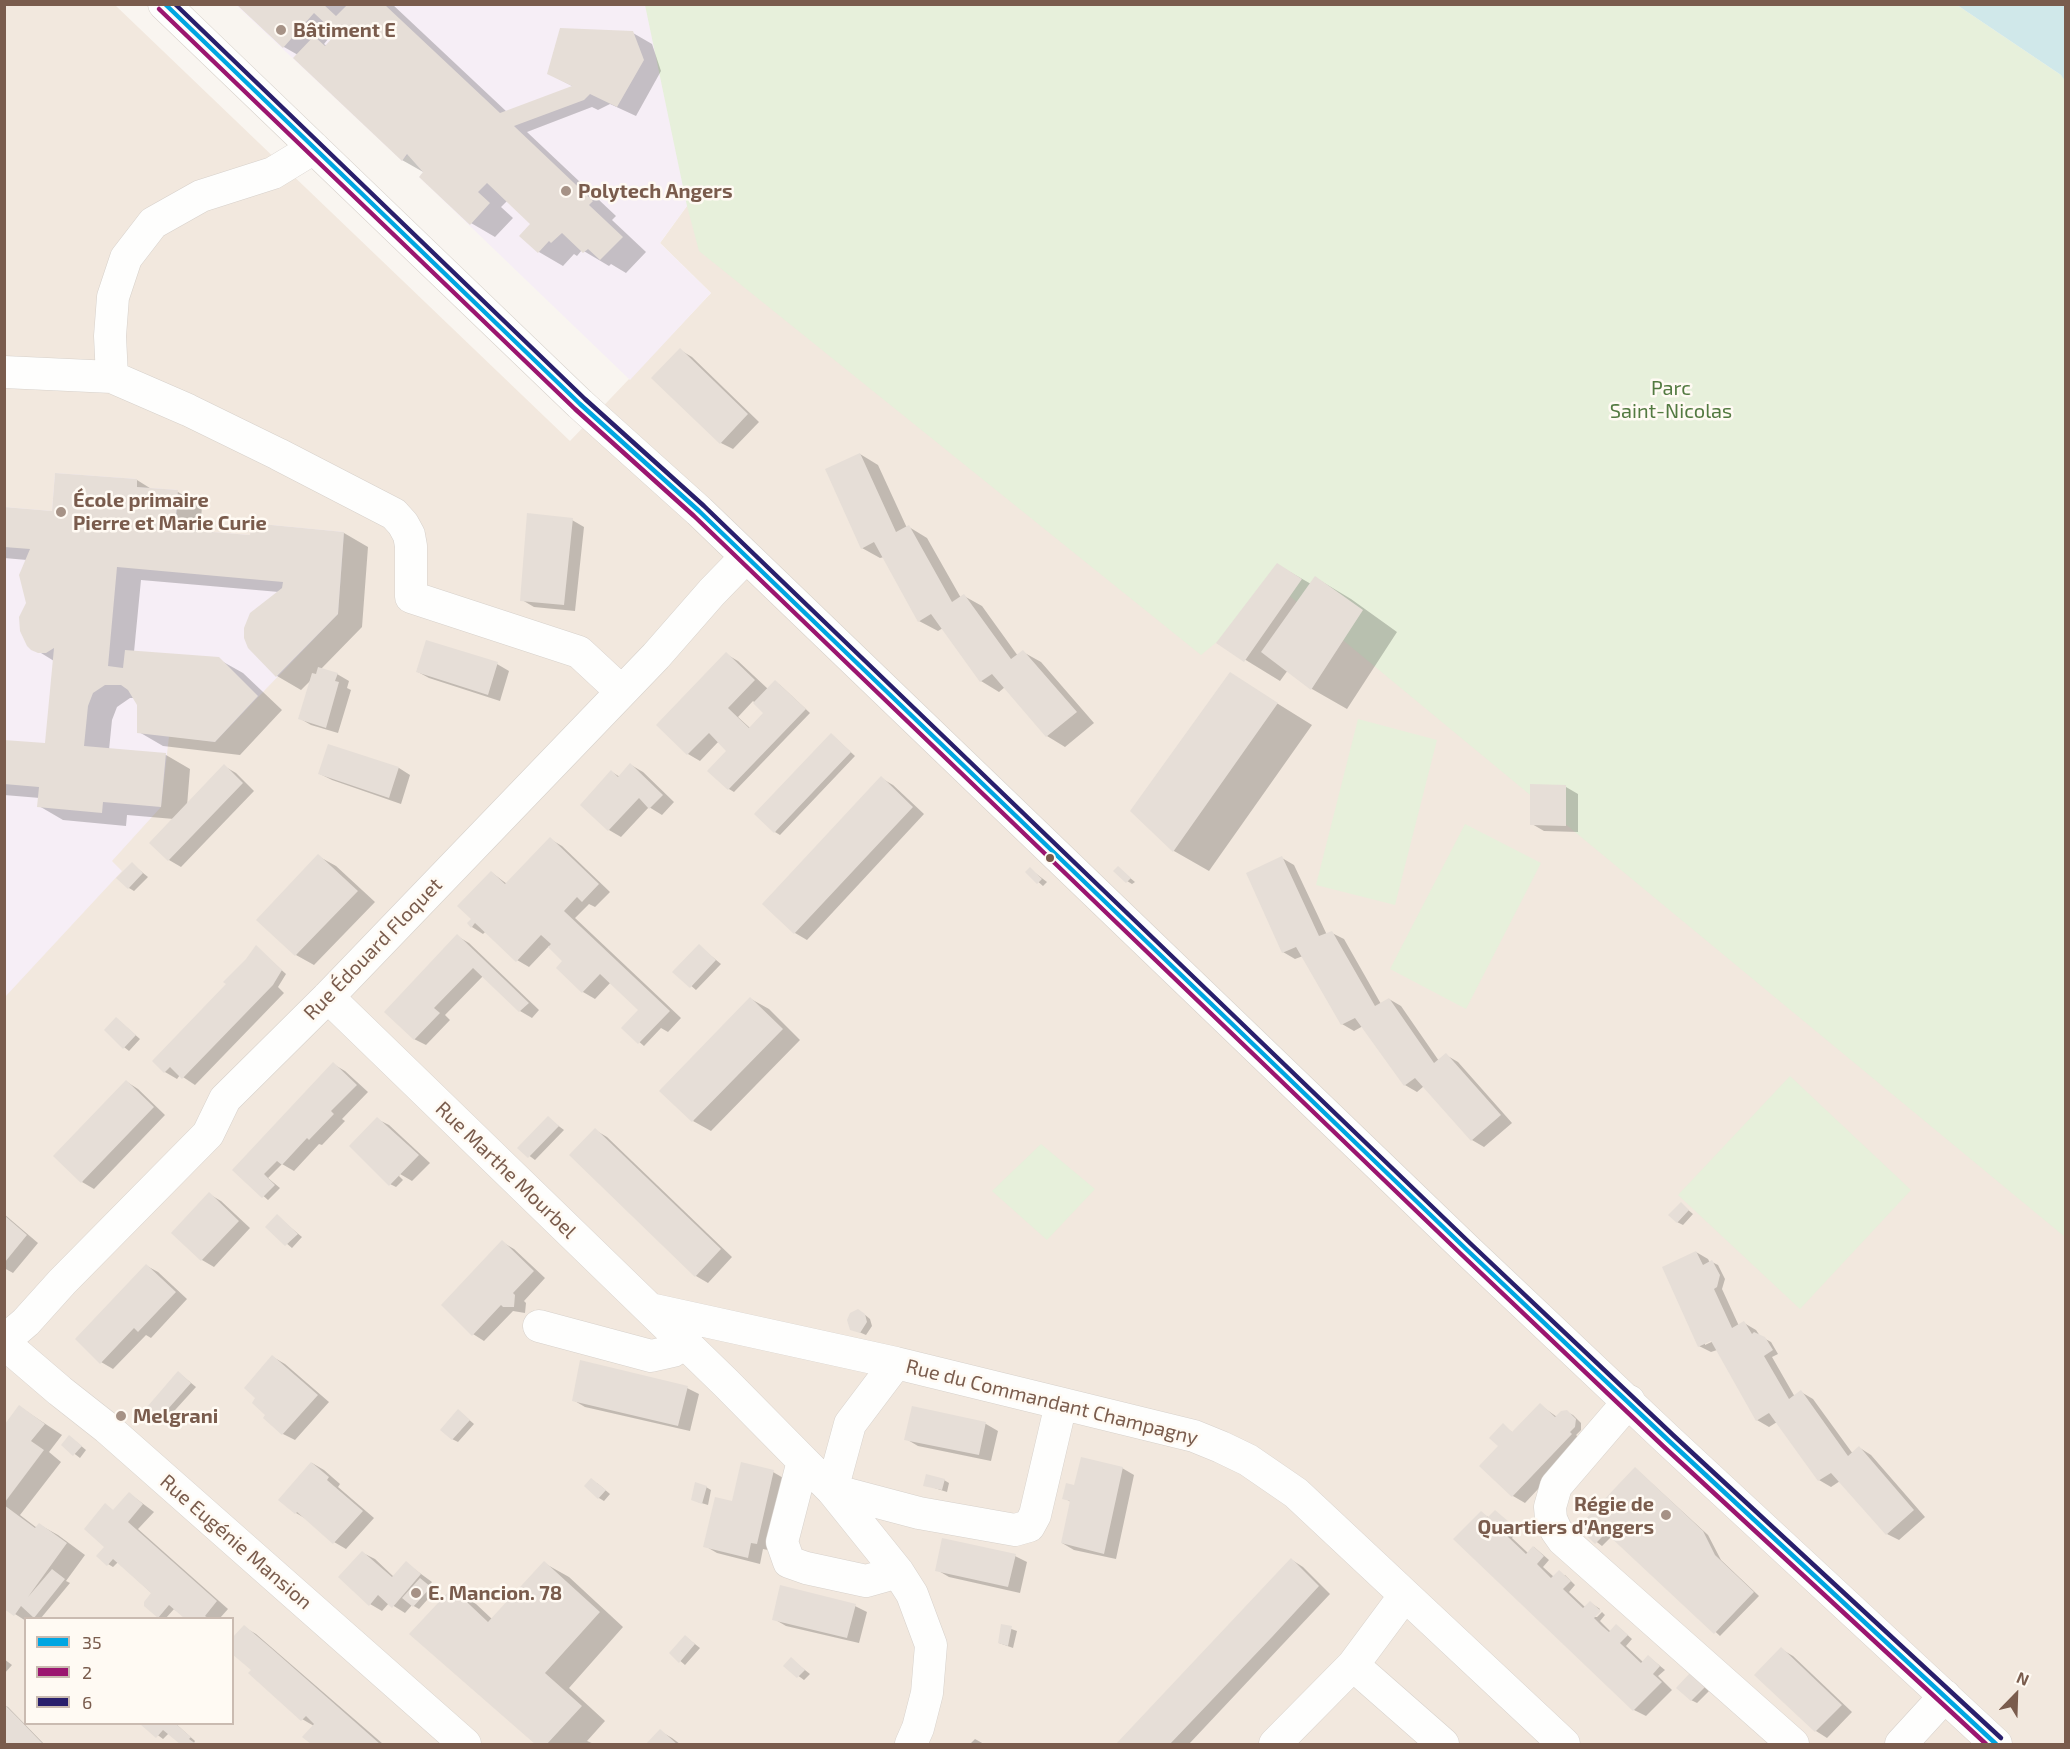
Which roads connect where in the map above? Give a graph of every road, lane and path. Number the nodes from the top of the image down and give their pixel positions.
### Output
1 (164, 4) edge
2 (314, 148) junction
3 (4, 372) edge
4 (112, 377) junction
5 (746, 557) junction
6 (621, 692) junction
7 (328, 997) junction
8 (650, 1309) junction
9 (539, 1326) dead end
10 (4, 1342) edge
11 (685, 1343) junction
12 (896, 1363) junction
13 (1629, 1401) junction
14 (1061, 1404) junction
15 (803, 1461) junction
16 (832, 1490) junction
17 (898, 1572) junction
18 (1405, 1595) junction
19 (1353, 1665) junction
20 (1945, 1696) junction
21 (465, 1744) edge
22 (910, 1744) edge
23 (1275, 1744) edge
24 (1443, 1744) edge
25 (1564, 1744) edge
26 (1792, 1744) edge
27 (1901, 1744) edge
28 (1996, 1744) edge

1 - 2 street
2 - 4 street
2 - 5 street
3 - 4 street
4 - 6 street
5 - 6 street, Rue Édouard Floquet
5 - 13 street
6 - 7 street, Rue Édouard Floquet
7 - 8 street, Rue Marthe Mourbel
7 - 10 street, Rue Édouard Floquet
8 - 11 street, Rue Marthe Mourbel
8 - 12 street, Rue du Commandant Champagny
9 - 11 street
10 - 21 street, Rue Eugénie Mansion
11 - 15 street, Rue Marthe Mourbel
12 - 14 street, Rue du Commandant Champagny
12 - 16 street
13 - 20 street
13 - 26 street
14 - 16 street
14 - 18 street, Rue du Commandant Champagny
15 - 16 street, Rue Marthe Mourbel
15 - 17 street
16 - 17 street, Rue Marthe Mourbel
17 - 22 street, Rue Marthe Mourbel
18 - 19 street
18 - 25 street, Rue du Commandant Champagny
19 - 23 street
19 - 24 street
20 - 27 street
20 - 28 street

